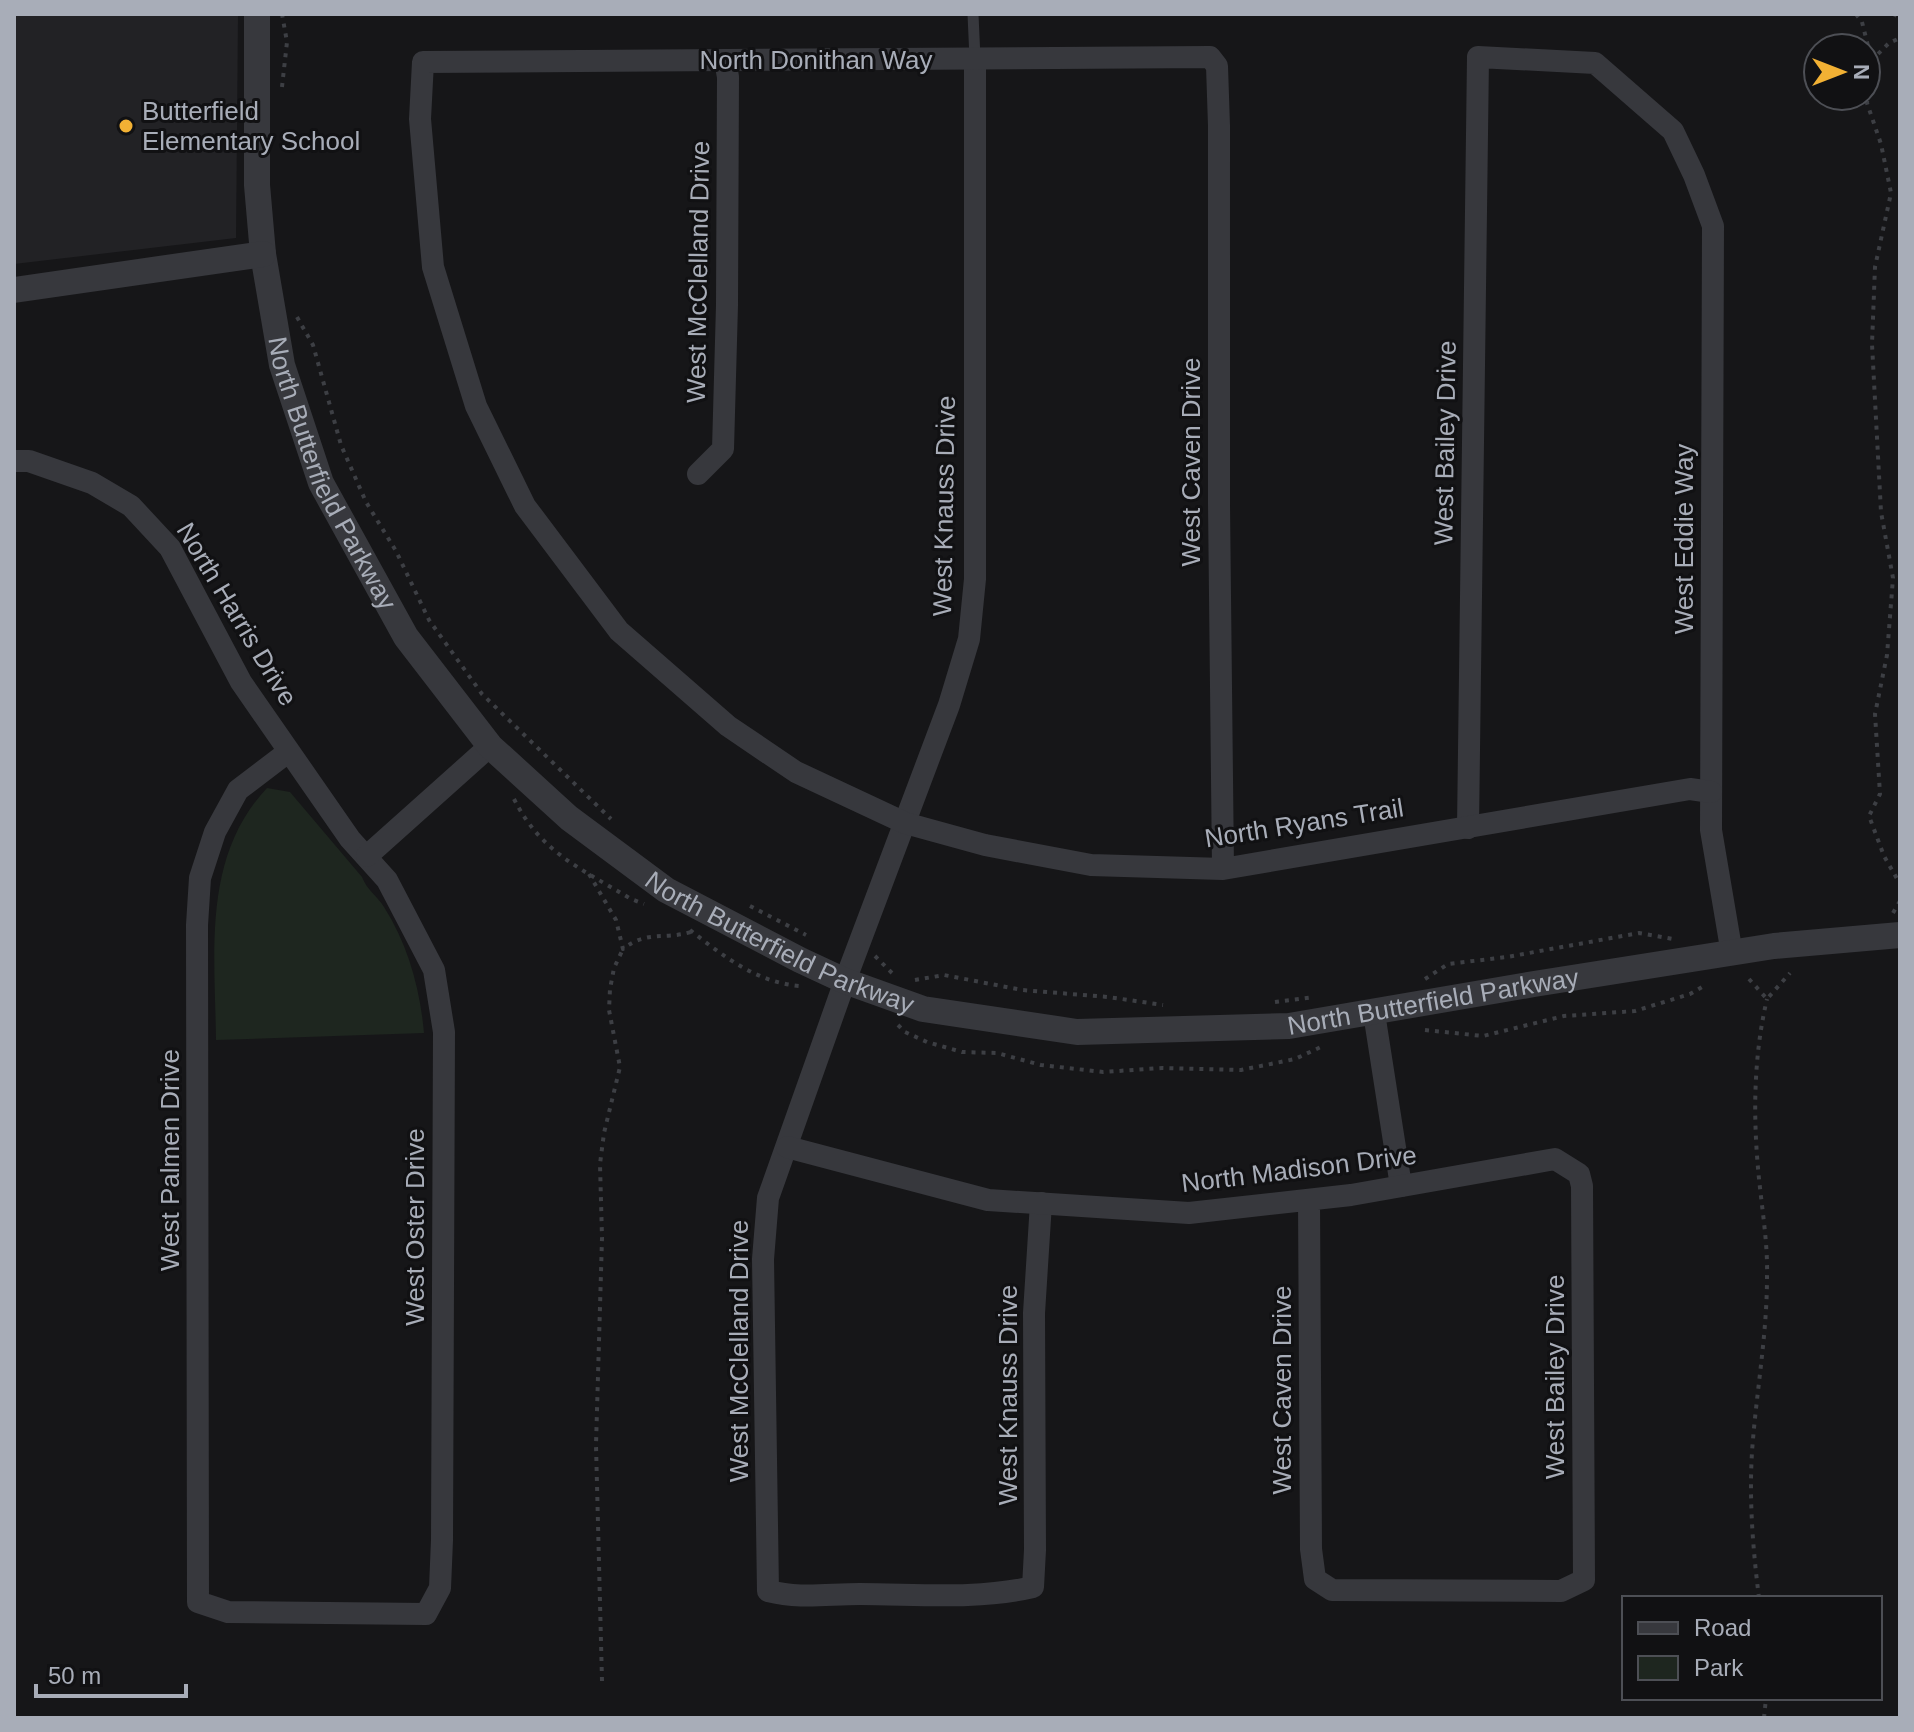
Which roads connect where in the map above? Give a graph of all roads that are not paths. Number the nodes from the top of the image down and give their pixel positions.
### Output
1 (257, 14) edge
2 (973, 14) edge
3 (1210, 57) joint
4 (975, 59) junction
5 (725, 60) junction
6 (1673, 131) joint
7 (263, 254) junction
8 (14, 290) edge
9 (14, 461) edge
10 (698, 474) dead end
11 (490, 746) junction
12 (288, 752) junction
13 (1711, 792) junction
14 (905, 823) junction
15 (1468, 828) junction
16 (367, 856) junction
17 (1223, 869) junction
18 (1896, 926) edge
19 (1732, 954) junction
20 (845, 981) junction
21 (1374, 1013) junction
22 (787, 1147) junction
23 (1579, 1174) joint
24 (1401, 1186) junction
25 (1309, 1200) junction
26 (1041, 1203) junction
27 (1315, 1579) joint
28 (1033, 1587) joint
29 (426, 1614) joint

1 - 7 street, North Butterfield Parkway
2 - 4 lane
3 - 4 street, North Donithan Way
3 - 17 street, West Caven Drive
4 - 5 street, North Donithan Way
4 - 14 street, West Knauss Drive
5 - 10 street, West McClelland Drive
5 - 14 street, North Donithan Way
6 - 13 street, West Eddie Way
6 - 15 street, West Bailey Drive
7 - 8 street
7 - 11 street, North Butterfield Parkway
9 - 12 street, North Harris Drive
11 - 16 street
11 - 20 street, North Butterfield Parkway
12 - 16 street, North Harris Drive
12 - 29 street, West Palmen Drive
13 - 15 street, North Ryans Trail
13 - 19 street, West Eddie Way
14 - 17 street, North Ryans Trail
14 - 20 street, West Knauss Drive
15 - 17 street, North Ryans Trail
16 - 29 street, West Oster Drive
18 - 19 street, North Butterfield Parkway
19 - 21 street, North Butterfield Parkway
20 - 21 street, North Butterfield Parkway
20 - 22 street, West McClelland Drive
21 - 24 street
22 - 26 street, North Madison Drive
22 - 28 street, West McClelland Drive
23 - 24 street, North Madison Drive
23 - 27 street, West Bailey Drive
24 - 25 street, North Madison Drive
25 - 26 street, North Madison Drive
25 - 27 street, West Caven Drive
26 - 28 street, West Knauss Drive

